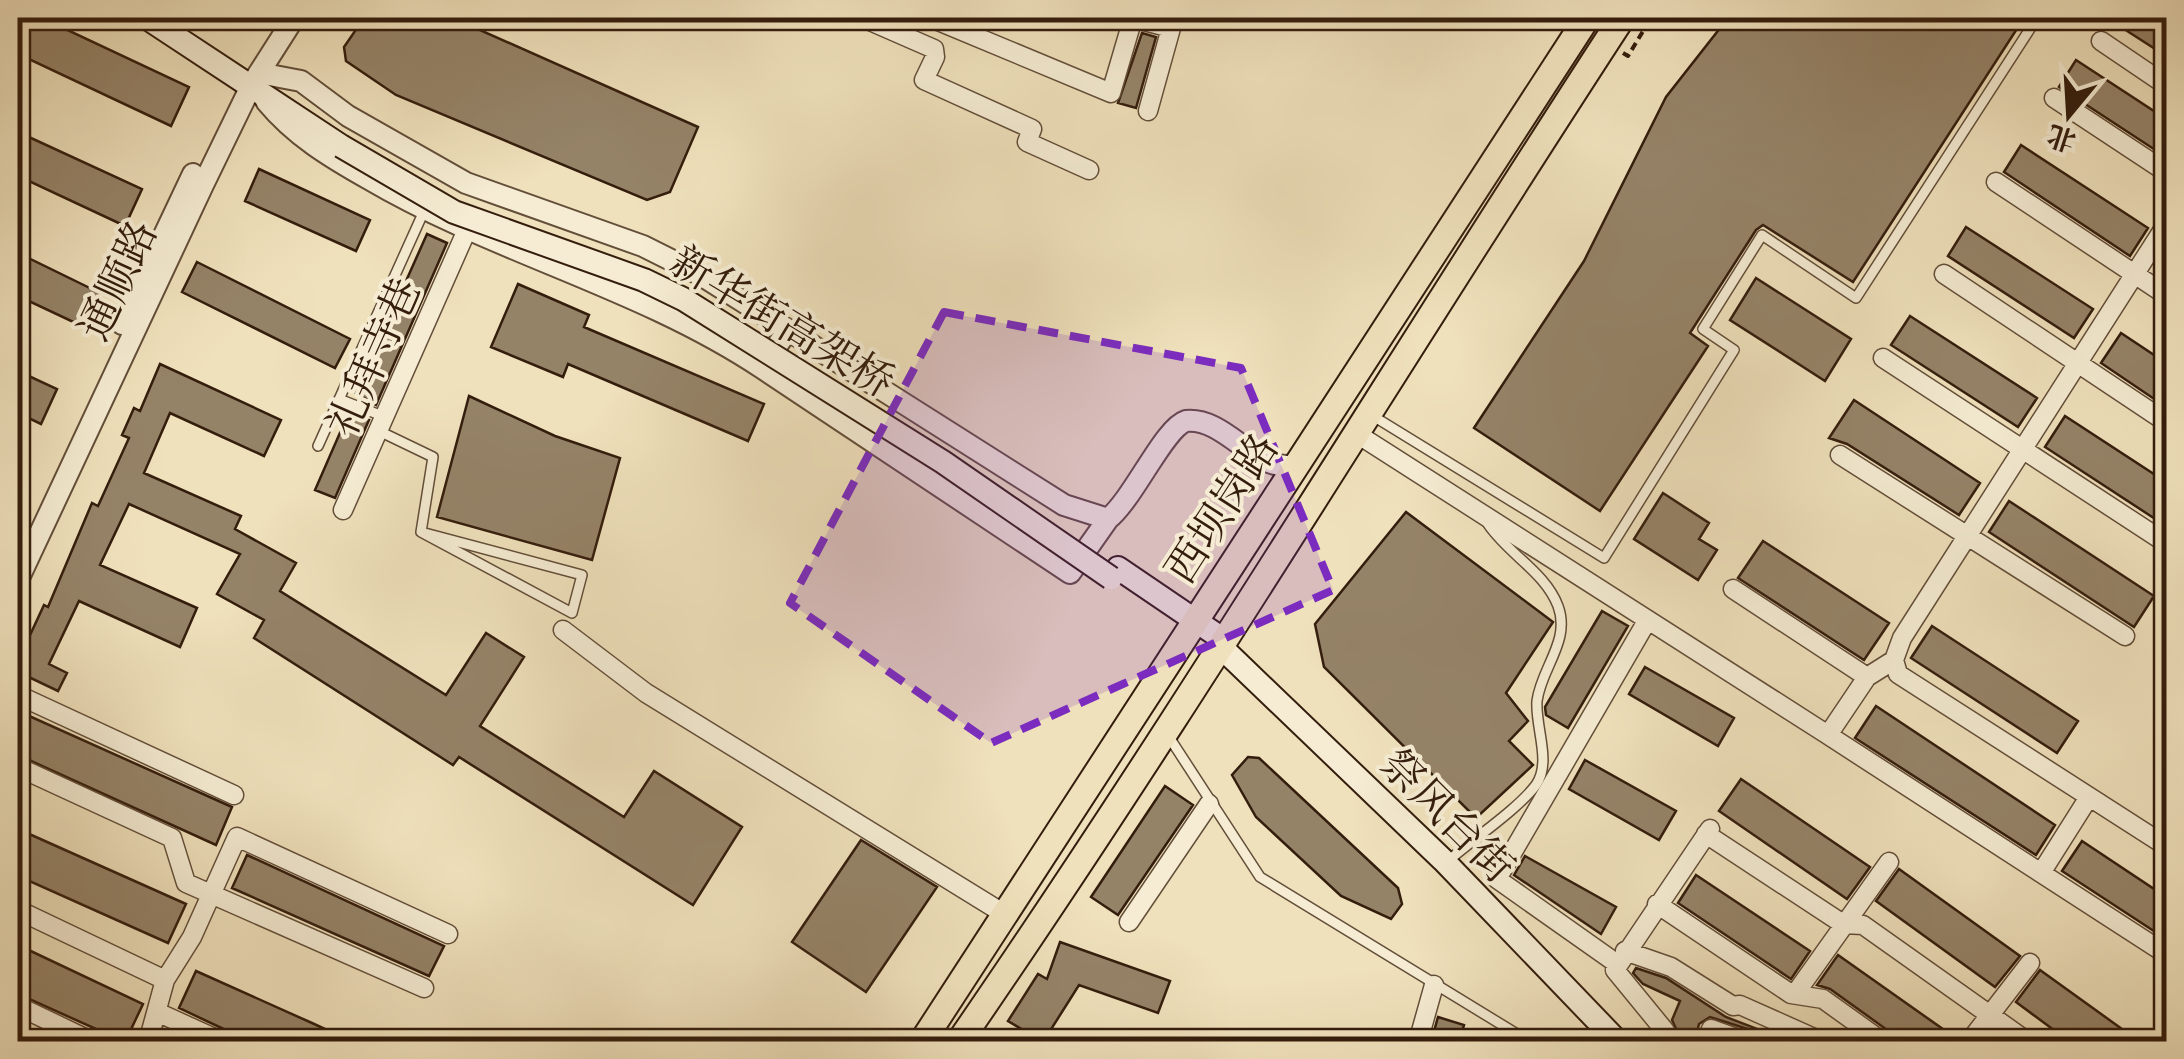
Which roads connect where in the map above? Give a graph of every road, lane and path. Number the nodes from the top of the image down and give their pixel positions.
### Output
1 (147, 18) edge
2 (176, 18) edge
3 (294, 18) edge
4 (862, 18) edge
5 (931, 18) edge
6 (1587, 18) edge
7 (1622, 18) edge
8 (1651, 18) edge
9 (2037, 18) edge
10 (2101, 41) dead end
11 (1628, 56) dead end
12 (250, 75) junction
13 (2166, 85) edge
14 (2054, 98) dead end
15 (1148, 111) dead end
16 (1089, 170) dead end
17 (2166, 172) edge
18 (1996, 182) dead end
19 (424, 211) junction
20 (2166, 225) edge
21 (466, 232) junction
22 (1944, 274) dead end
23 (2135, 274) junction
24 (2166, 294) edge
25 (787, 331) junction
26 (1884, 358) dead end
27 (2078, 364) junction
28 (762, 368) junction
29 (339, 399) junction
30 (1361, 422) junction
31 (2166, 422) edge
32 (382, 424) junction
33 (318, 446) dead end
34 (2023, 449) junction
35 (1840, 454) dead end
36 (1296, 465) junction
37 (343, 510) dead end
38 (1482, 514) junction
39 (1108, 519) junction
40 (421, 532) junction
41 (1968, 536) junction
42 (2166, 543) edge
43 (18, 548) edge
44 (18, 580) edge
45 (1734, 589) dead end
46 (1647, 621) junction
47 (1192, 625) junction
48 (563, 630) dead end
49 (2124, 636) dead end
50 (1220, 646) junction
51 (1894, 660) junction
52 (1867, 677) junction
53 (18, 696) edge
54 (1165, 730) junction
55 (1828, 735) junction
56 (18, 767) edge
57 (234, 795) dead end
58 (2090, 797) junction
59 (1209, 804) junction
60 (2166, 846) edge
61 (1889, 862) dead end
62 (1446, 863) junction
63 (2041, 873) junction
64 (211, 895) junction
65 (1657, 904) junction
66 (18, 910) edge
67 (1006, 915) junction
68 (1129, 922) dead end
69 (1843, 924) junction
70 (448, 934) dead end
71 (2166, 954) edge
72 (1620, 957) junction
73 (2030, 963) dead end
74 (165, 980) junction
75 (1434, 985) junction
76 (424, 988) dead end
77 (1795, 994) junction
78 (18, 1006) edge
79 (157, 1012) junction
80 (1990, 1014) junction
81 (93, 1042) edge
82 (148, 1042) edge
83 (223, 1042) edge
84 (922, 1042) edge
85 (960, 1042) edge
86 (1418, 1042) edge
87 (1530, 1042) edge
88 (1618, 1042) edge
89 (1665, 1042) edge
90 (1707, 1042) edge
91 (1747, 1042) edge
92 (1823, 1042) edge
93 (1883, 1042) edge
94 (1968, 1042) edge
95 (2028, 1042) edge

1 - 12 main road
2 - 12 main road
3 - 12 street, 通顺路
4 - 16 street
5 - 15 street
6 - 36 main road, 西坝岗路
7 - 30 main road, 西坝岗路
8 - 11 path
9 - 30 lane
10 - 13 street
12 - 19 street
12 - 25 street
12 - 43 street, 通顺路
12 - 44 street, 通顺路
12 - 47 main road, 新华街高架桥, bridge
14 - 17 street
18 - 23 street
19 - 21 street
19 - 29 lane
20 - 23 street
21 - 28 street
21 - 32 street, 礼拜寺巷
22 - 27 street
23 - 24 street
23 - 27 street
25 - 28 street
25 - 39 street
26 - 34 street
27 - 31 street
27 - 34 street
28 - 39 street
29 - 32 lane
29 - 33 lane
30 - 38 street
30 - 50 main road, 西坝岗路
32 - 37 street, 礼拜寺巷
32 - 40 lane
34 - 41 street
34 - 42 street
35 - 41 street
36 - 39 street
36 - 47 main road, 西坝岗路
38 - 46 street
38 - 62 lane
40 - 40 lane
41 - 49 street
41 - 51 street
45 - 52 street
46 - 55 street
46 - 72 street
47 - 50 main road, 祭风台街
47 - 67 main road, 西坝岗路
48 - 67 street
50 - 54 main road, 西坝岗路
50 - 62 main road, 祭风台街
51 - 52 street
51 - 58 street
52 - 55 street
53 - 57 street
54 - 59 lane
54 - 85 main road, 西坝岗路
55 - 63 street
56 - 64 street
58 - 60 street
58 - 63 street
59 - 68 street
59 - 75 lane
61 - 69 street
62 - 88 main road, 祭风台街
63 - 71 street
64 - 70 street
64 - 74 street
64 - 76 street
65 - 69 street
65 - 72 street
65 - 77 street
66 - 74 street
67 - 84 main road, 西坝岗路
69 - 77 street
69 - 80 street
72 - 89 street
72 - 92 street
73 - 80 street
74 - 79 street
75 - 86 street
75 - 87 lane
77 - 93 street
78 - 81 street
79 - 82 street
79 - 83 street
80 - 94 street
80 - 95 street
90 - 91 street

